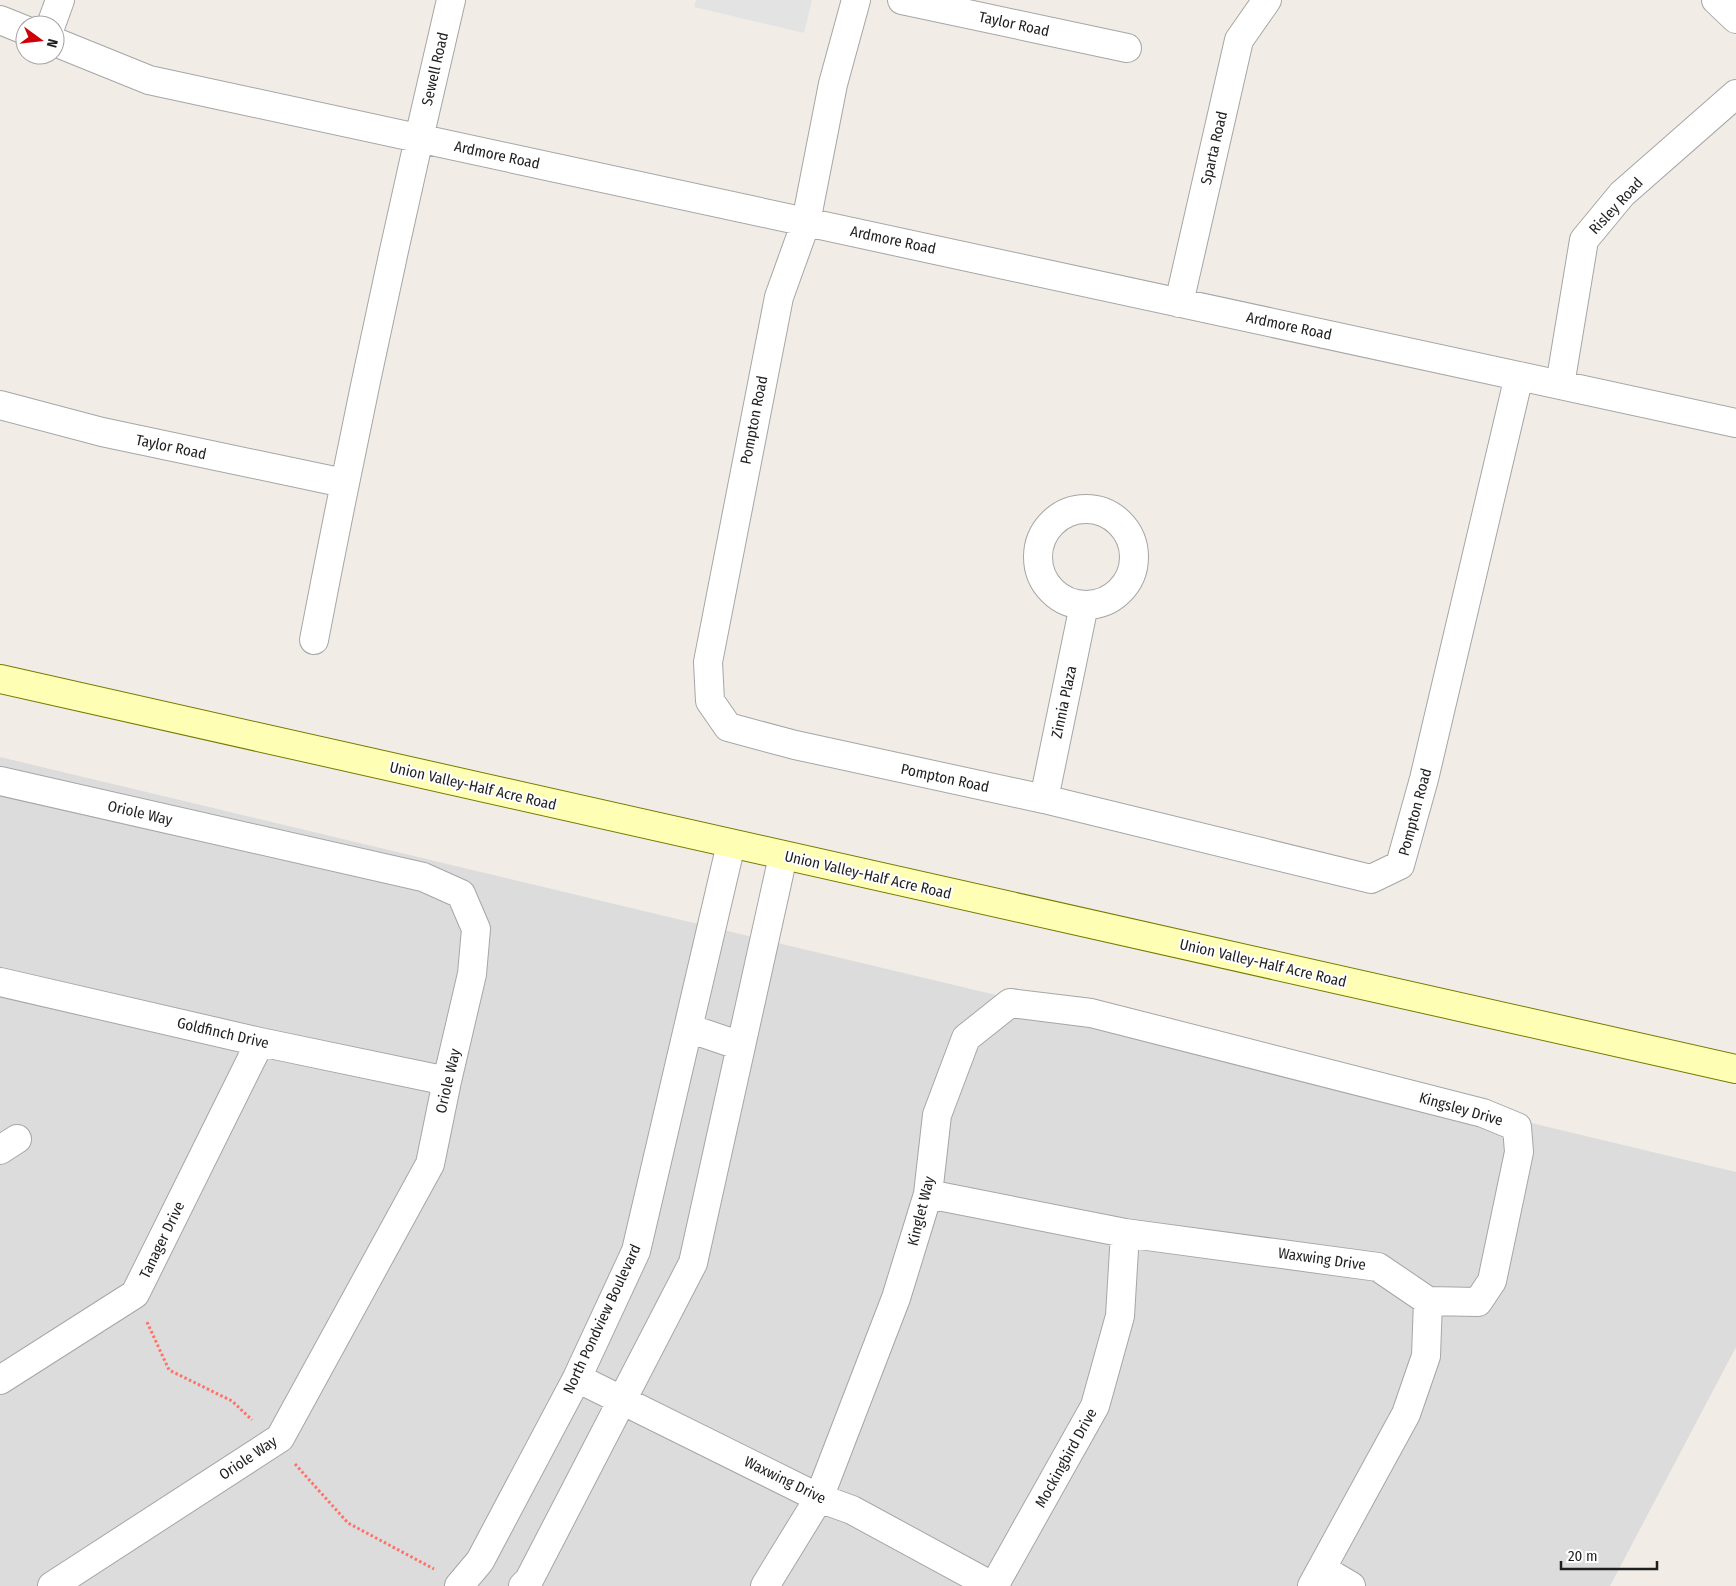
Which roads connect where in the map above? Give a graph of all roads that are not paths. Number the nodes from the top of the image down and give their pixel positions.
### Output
1 (60, 0) edge
2 (451, 0) edge
3 (856, 0) edge
4 (902, 0) edge
5 (1266, 0) edge
6 (55, 15) edge
7 (0, 20) edge
8 (15, 26) edge
9 (65, 46) edge
10 (1127, 48) dead end
11 (1736, 94) edge
12 (418, 138) junction
13 (806, 222) junction
14 (1179, 303) junction
15 (1519, 376) junction
16 (1560, 385) junction
17 (0, 405) edge
18 (1736, 423) edge
19 (344, 483) junction
20 (1084, 605) dead end
21 (314, 640) dead end
22 (0, 679) edge
23 (0, 781) edge
24 (1044, 799) junction
25 (731, 844) junction
26 (783, 856) junction
27 (0, 982) edge
28 (688, 1028) junction
29 (1179, 1035) joint
30 (260, 1042) junction
31 (741, 1046) junction
32 (1736, 1069) edge
33 (447, 1081) junction
34 (928, 1194) junction
35 (1125, 1233) junction
36 (1428, 1301) junction
37 (577, 1378) junction
38 (0, 1380) edge
39 (624, 1400) junction
40 (819, 1498) junction
41 (1317, 1577) edge
42 (52, 1586) edge
43 (459, 1586) edge
44 (523, 1586) edge
45 (765, 1586) edge
46 (993, 1586) edge
47 (1351, 1586) edge

1 - 6 street
2 - 12 street, Sewell Road
3 - 13 street, Pompton Road
4 - 10 street, Taylor Road
5 - 14 street, Sparta Road
7 - 8 street
9 - 12 street, Ardmore Road
11 - 16 street, Risley Road
12 - 13 street, Ardmore Road
12 - 19 street, Sewell Road
13 - 14 street, Ardmore Road
13 - 24 street, Pompton Road
14 - 15 street, Ardmore Road
15 - 16 street, Ardmore Road
15 - 24 street, Pompton Road
16 - 18 street, Ardmore Road
17 - 19 street, Taylor Road
19 - 21 street, Sewell Road
20 - 24 street, Zinnia Plaza
22 - 25 street, Union Valley-Half Acre Road
23 - 33 street, Oriole Way
25 - 26 street, Union Valley-Half Acre Road
25 - 28 street, North Pondview Boulevard
26 - 31 street
26 - 32 street, Union Valley-Half Acre Road
27 - 30 street, Goldfinch Drive
28 - 31 street
28 - 37 street, North Pondview Boulevard
29 - 34 street, Kinglet Way
29 - 36 street, Kingsley Drive
30 - 33 street, Goldfinch Drive
30 - 38 street, Tanager Drive
31 - 39 street
33 - 42 street, Oriole Way
34 - 35 street, Waxwing Drive
34 - 40 street, Kinglet Way
35 - 36 street, Waxwing Drive
35 - 46 street, Mockingbird Drive
36 - 41 street
37 - 39 street, Waxwing Drive
37 - 43 street, North Pondview Boulevard
39 - 40 street, Waxwing Drive
39 - 44 street
40 - 45 street, Kinglet Way
40 - 46 street, Waxwing Drive
41 - 47 street

